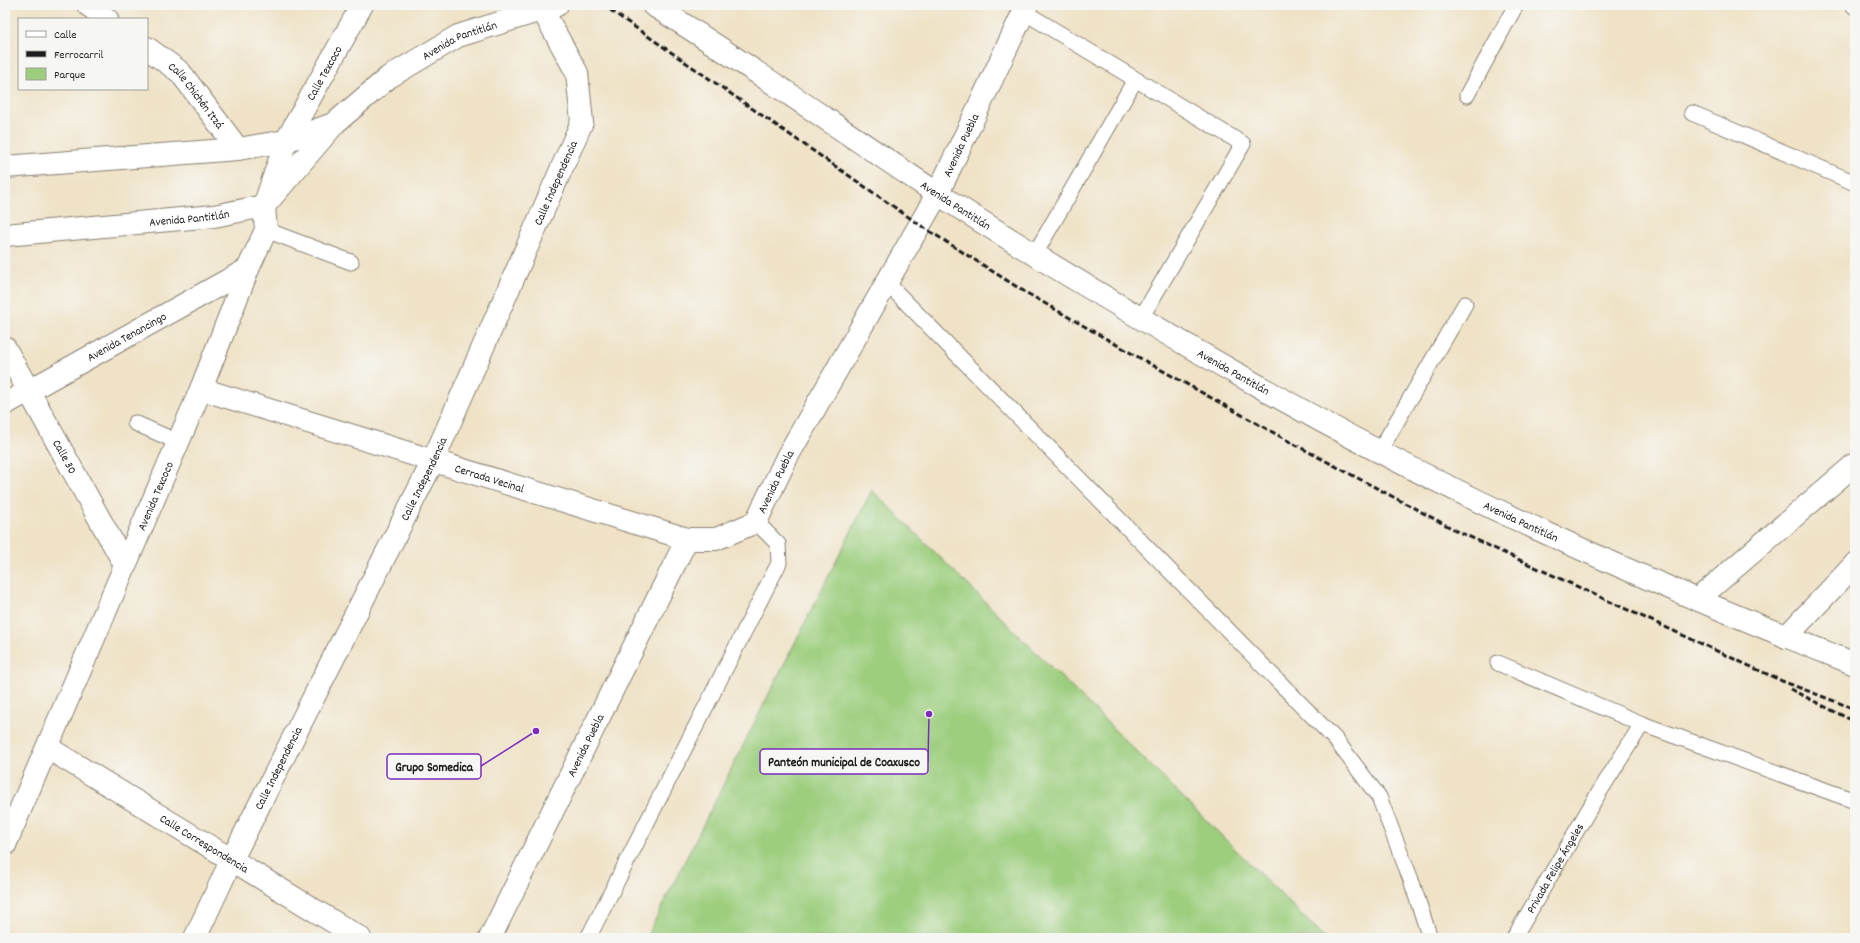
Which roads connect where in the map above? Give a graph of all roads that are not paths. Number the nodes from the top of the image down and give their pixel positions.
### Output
1 (88, 5) edge
2 (362, 5) edge
3 (653, 5) edge
4 (1516, 5) edge
5 (550, 7) edge
6 (1026, 9) edge
7 (106, 18) edge
8 (148, 49) edge
9 (1135, 80) junction
10 (1467, 95) dead end
11 (1692, 113) dead end
12 (335, 123) junction
13 (286, 141) junction
14 (238, 150) junction
15 (5, 167) edge
16 (1855, 183) edge
17 (938, 193) junction
18 (264, 206) junction
19 (266, 230) junction
20 (5, 235) edge
21 (1035, 254) junction
22 (351, 262) dead end
23 (248, 269) junction
24 (887, 282) junction
25 (1465, 304) dead end
26 (1141, 318) junction
27 (5, 348) edge
28 (202, 389) junction
29 (28, 391) junction
30 (5, 404) edge
31 (135, 423) dead end
32 (178, 442) junction
33 (1379, 452) junction
34 (433, 461) junction
35 (1855, 464) edge
36 (756, 522) junction
37 (687, 538) junction
38 (1855, 564) edge
39 (125, 565) junction
40 (1698, 599) junction
41 (1786, 637) junction
42 (1498, 663) dead end
43 (1855, 664) edge
44 (1642, 724) junction
45 (48, 748) junction
46 (1855, 801) edge
47 (5, 845) edge
48 (231, 861) junction
49 (195, 938) edge
50 (360, 938) edge
51 (490, 938) edge
52 (588, 938) edge
53 (1430, 938) edge
54 (1514, 938) edge

1 - 7 street
2 - 13 street, Calle Texcoco
3 - 17 street, Avenida Pantitlán
4 - 10 lane
5 - 12 street, Avenida Pantitlán
5 - 34 street, Calle Independencia
6 - 9 lane
6 - 17 street, Avenida Puebla
8 - 14 street, Calle Chichén Itzá
9 - 21 lane
9 - 26 lane
11 - 16 lane
12 - 13 street, Avenida Pantitlán
12 - 18 street, Avenida Pantitlán
13 - 14 street, Avenida Pantitlán
13 - 18 street, Avenida Texcoco
14 - 15 street, Avenida Pantitlán
17 - 21 street, Avenida Pantitlán
17 - 24 street, Avenida Puebla
18 - 19 street, Avenida Texcoco
18 - 20 street, Avenida Pantitlán
19 - 22 lane
19 - 23 street, Avenida Texcoco
21 - 26 street, Avenida Pantitlán
23 - 28 street, Avenida Texcoco
23 - 29 street, Avenida Tenancingo
24 - 36 street, Avenida Puebla
24 - 53 lane
25 - 33 lane
26 - 33 street, Avenida Pantitlán
27 - 29 street, Calle 30
28 - 32 street, Avenida Texcoco
28 - 34 street, Cerrada Vecinal
29 - 30 street, Avenida Tenancingo
29 - 39 street, Calle 30
31 - 32 lane
32 - 39 street, Avenida Texcoco
33 - 40 street, Avenida Pantitlán
34 - 37 street, Cerrada Vecinal
34 - 48 street, Calle Independencia
35 - 40 street
36 - 37 street, Avenida Puebla
36 - 52 lane
37 - 51 street, Avenida Puebla
38 - 41 street
39 - 45 street, Avenida Texcoco
40 - 41 street, Avenida Pantitlán
41 - 43 street, Avenida Pantitlán
42 - 44 lane
44 - 46 lane
44 - 54 lane, Privada Felipe Ángeles
45 - 47 street, Avenida Texcoco
45 - 48 street, Calle Correspondencia
48 - 49 street, Calle Independencia
48 - 50 street, Calle Correspondencia

